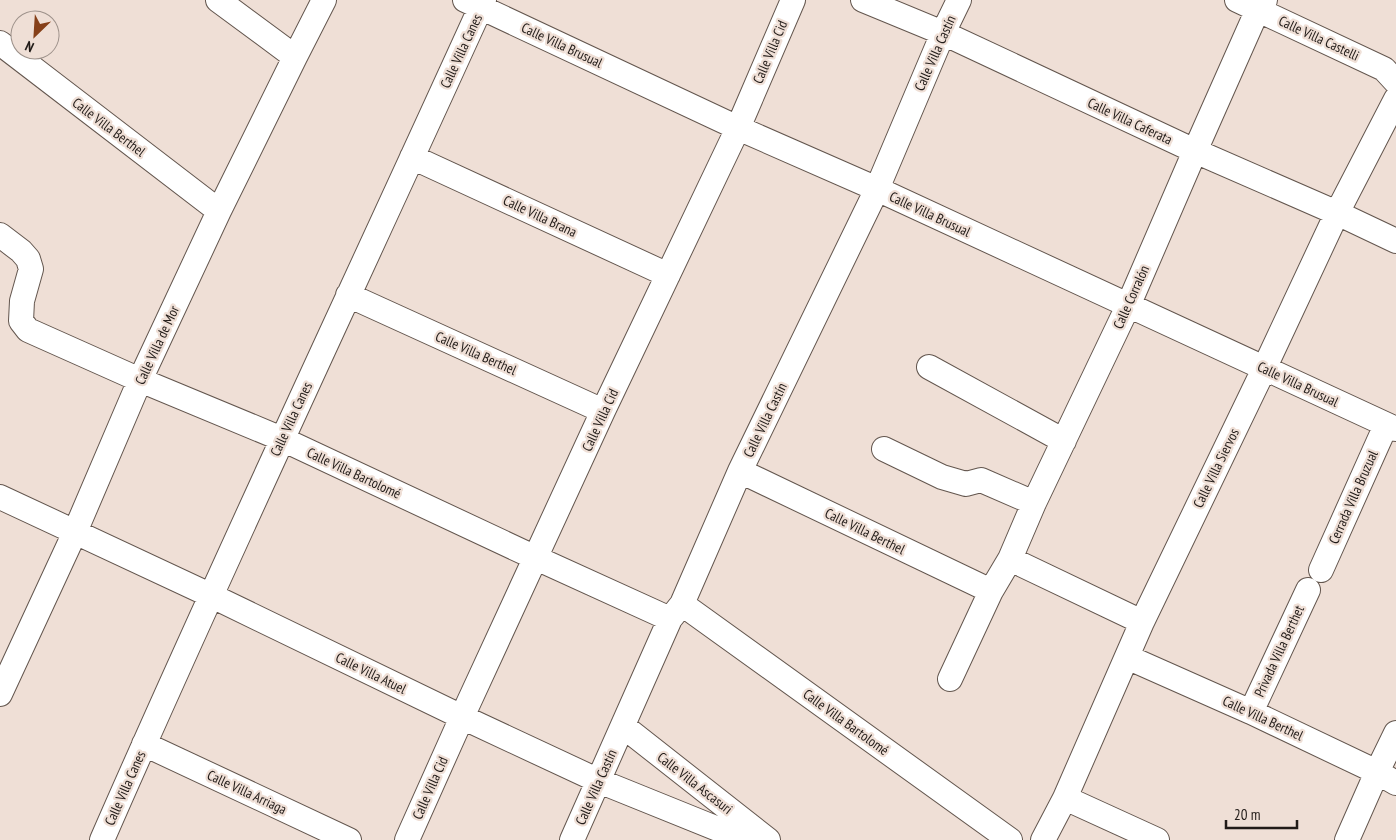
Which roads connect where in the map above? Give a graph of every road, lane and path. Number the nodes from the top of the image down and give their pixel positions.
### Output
1 (218, 0) edge
2 (324, 0) edge
3 (792, 0) edge
4 (863, 0) edge
5 (959, 0) edge
6 (477, 2) edge
7 (1253, 3) edge
8 (943, 34) junction
9 (0, 43) edge
10 (295, 57) junction
11 (1396, 82) edge
12 (1396, 98) edge
13 (738, 128) junction
14 (1195, 151) junction
15 (412, 157) junction
16 (877, 189) junction
17 (219, 211) junction
18 (1337, 213) junction
19 (0, 235) edge
20 (1396, 241) edge
21 (668, 275) junction
22 (348, 295) junction
23 (1128, 306) junction
24 (930, 367) dead end
25 (1264, 369) junction
26 (140, 380) junction
27 (603, 411) junction
28 (1391, 427) edge
29 (282, 439) junction
30 (1064, 441) junction
31 (884, 449) dead end
32 (740, 471) junction
33 (0, 497) edge
34 (1034, 502) junction
35 (75, 532) junction
36 (536, 558) junction
37 (1010, 559) junction
38 (1321, 570) dead end
39 (1308, 590) dead end
40 (991, 591) junction
41 (212, 596) junction
42 (676, 611) junction
43 (1142, 622) junction
44 (1128, 657) junction
45 (950, 679) dead end
46 (0, 694) edge
47 (1251, 712) junction
48 (462, 717) junction
49 (623, 726) junction
50 (1396, 733) edge
51 (144, 744) junction
52 (1386, 777) edge
53 (599, 780) junction
54 (1064, 798) junction
55 (102, 840) edge
56 (350, 840) edge
57 (407, 840) edge
58 (572, 840) edge
59 (745, 840) edge
60 (768, 840) edge
61 (1010, 840) edge
62 (1043, 840) edge
63 (1157, 840) edge
64 (1347, 840) edge

1 - 10 street
2 - 10 street, Calle Villa de Mor
3 - 13 street, Calle Villa Cid
4 - 8 street, Calle Villa Caferata
5 - 8 street, Calle Villa Castín
6 - 13 street, Calle Villa Brusual
6 - 15 street, Calle Villa Canes
7 - 11 street, Calle Villa Castelli
7 - 14 street, Calle Corralón
8 - 14 street, Calle Villa Caferata
8 - 16 street, Calle Villa Castín
9 - 17 street, Calle Villa Berthel
10 - 17 street, Calle Villa de Mor
12 - 18 street, Calle Villa Siervos
13 - 16 street, Calle Villa Brusual
13 - 21 street, Calle Villa Cid
14 - 18 street, Calle Villa Caferata
14 - 23 street, Calle Corralón
15 - 21 street, Calle Villa Brana
15 - 22 street, Calle Villa Canes
16 - 23 street, Calle Villa Brusual
16 - 32 street, Calle Villa Castín
17 - 26 street, Calle Villa de Mor
18 - 20 street, Calle Villa Caferata
18 - 25 street, Calle Villa Siervos
19 - 26 street, Calle Villa Bartolomé
21 - 27 street, Calle Villa Cid
22 - 27 street, Calle Villa Berthel
22 - 29 street, Calle Villa Canes
23 - 25 street, Calle Villa Brusual
23 - 30 street, Calle Corralón
24 - 30 street
25 - 28 street, Calle Villa Brusual
25 - 43 street, Calle Villa Siervos
26 - 29 street, Calle Villa Bartolomé
26 - 35 street, Calle Villa de Mor
27 - 36 street, Calle Villa Cid
28 - 38 street, Cerrada Villa Bruzual
29 - 36 street, Calle Villa Bartolomé
29 - 41 street, Calle Villa Canes
30 - 34 street, Calle Corralón
31 - 34 street
32 - 40 street, Calle Villa Berthel
32 - 42 street, Calle Villa Castín
33 - 35 street, Calle Villa Atuel
34 - 37 street, Calle Corralón
35 - 41 street, Calle Villa Atuel
35 - 46 street, Calle Villa de Mor
36 - 42 street, Calle Villa Bartolomé
36 - 48 street, Calle Villa Cid
37 - 40 street, Calle Corralón
37 - 43 street
39 - 47 street, Privada Villa Berthet
40 - 45 street, Calle Corralón
41 - 48 street, Calle Villa Atuel
41 - 51 street, Calle Villa Canes
42 - 49 street, Calle Villa Castín
42 - 61 street, Calle Villa Bartolomé
43 - 44 street, Calle Villa Siervos
44 - 47 street, Calle Villa Berthel
44 - 54 street, Calle Villa Siervos
47 - 52 street, Calle Villa Berthel
48 - 53 street, Calle Villa Atuel
48 - 57 street, Calle Villa Cid
49 - 53 street, Calle Villa Castín
49 - 60 street, Calle Villa Ascasuri
50 - 52 street
51 - 55 street, Calle Villa Canes
51 - 56 street, Calle Villa Arriaga
52 - 64 street
53 - 58 street, Calle Villa Castín
53 - 59 street, Calle Villa Atuel
54 - 62 street, Calle Villa Siervos
54 - 63 street

